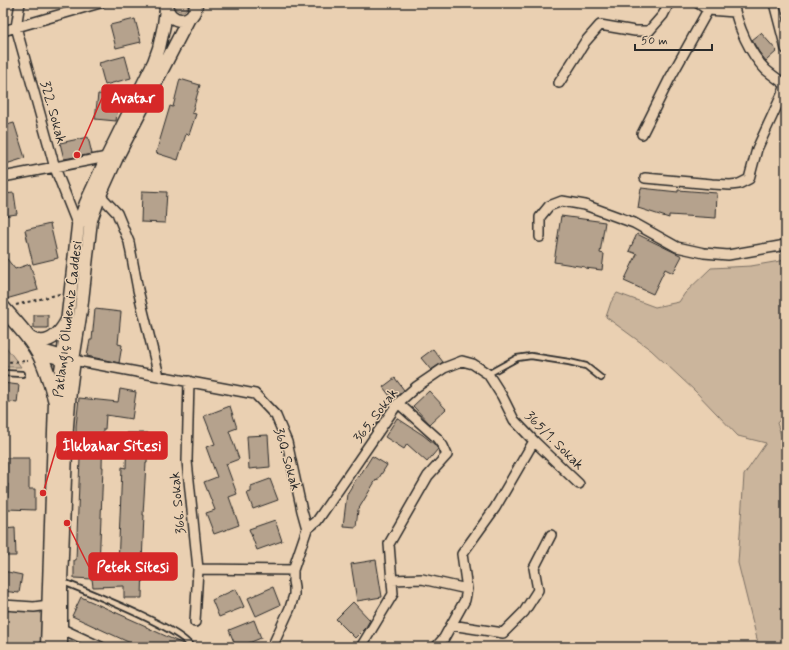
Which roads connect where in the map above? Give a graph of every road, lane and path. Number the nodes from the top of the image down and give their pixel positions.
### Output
1 (20, 3) edge
2 (100, 3) edge
3 (206, 3) edge
4 (669, 3) edge
5 (698, 3) edge
6 (774, 3) edge
7 (166, 5) edge
8 (734, 7) edge
9 (708, 10) junction
10 (194, 11) edge
11 (16, 27) junction
12 (3, 31) edge
13 (786, 49) edge
14 (558, 83) dead end
15 (786, 85) edge
16 (642, 134) dead end
17 (107, 157) junction
18 (55, 168) junction
19 (3, 177) edge
20 (645, 178) dead end
21 (100, 195) junction
22 (78, 226) junction
23 (540, 237) dead end
24 (786, 244) edge
25 (71, 291) junction
26 (3, 309) edge
27 (67, 319) junction
28 (27, 336) junction
29 (33, 356) junction
30 (68, 359) junction
31 (3, 362) edge
32 (3, 373) edge
33 (22, 374) dead end
34 (488, 374) junction
35 (159, 376) junction
36 (601, 378) dead end
37 (189, 381) junction
38 (56, 402) junction
39 (398, 403) junction
40 (534, 441) junction
41 (579, 484) dead end
42 (307, 529) junction
43 (551, 536) dead end
44 (198, 569) junction
45 (293, 570) junction
46 (392, 580) junction
47 (60, 581) junction
48 (467, 589) junction
49 (3, 604) edge
50 (49, 605) junction
51 (195, 622) dead end
52 (451, 625) junction
53 (60, 628) junction
54 (48, 647) edge
55 (60, 647) edge
56 (102, 647) edge
57 (191, 647) edge
58 (272, 647) edge
59 (361, 647) edge
60 (436, 647) edge

1 - 11 street, 322. Sokak
2 - 11 street
3 - 10 main road, Patlangıç Öludeniz Caddesi
4 - 14 street
5 - 9 street
6 - 13 street
7 - 10 main road
7 - 17 main road, Patlangıç Öludeniz Caddesi
8 - 9 street
8 - 15 street
9 - 16 street
10 - 21 main road, Patlangıç Öludeniz Caddesi
11 - 12 street
11 - 18 street, 322. Sokak
15 - 20 street
17 - 18 street
17 - 22 main road, Patlangıç Öludeniz Caddesi
18 - 19 street
18 - 22 street, 322. Sokak
21 - 30 main road, Patlangıç Öludeniz Caddesi
21 - 35 street
22 - 25 main road, Patlangıç Öludeniz Caddesi
23 - 24 street
25 - 26 path
25 - 27 main road, Patlangıç Öludeniz Caddesi
26 - 28 main road
27 - 28 main road
27 - 30 main road, Patlangıç Öludeniz Caddesi
28 - 29 main road
29 - 30 main road
29 - 31 path
29 - 38 main road
30 - 35 street, 360. Sokak
30 - 38 main road, Patlangıç Öludeniz Caddesi
30 - 47 main road, Patlangıç Öludeniz Caddesi
32 - 33 lane
34 - 36 lane
34 - 39 street, 365. Sokak
34 - 40 street, 365/1. Sokak
35 - 37 street, 360. Sokak
37 - 42 street, 360. Sokak
37 - 44 street, 366. Sokak
38 - 50 main road, Patlangıç Öludeniz Caddesi
39 - 42 street, 365. Sokak
39 - 46 street
40 - 41 street, 365/1. Sokak
40 - 48 street
42 - 45 street
43 - 52 street
44 - 45 street
44 - 51 street, 366. Sokak
45 - 58 street
46 - 48 street
46 - 59 street
47 - 53 main road, Patlangıç Öludeniz Caddesi
47 - 57 lane
48 - 52 street
49 - 50 street
50 - 54 main road, Patlangıç Öludeniz Caddesi
52 - 60 street
53 - 55 main road, Patlangıç Öludeniz Caddesi
53 - 56 street

